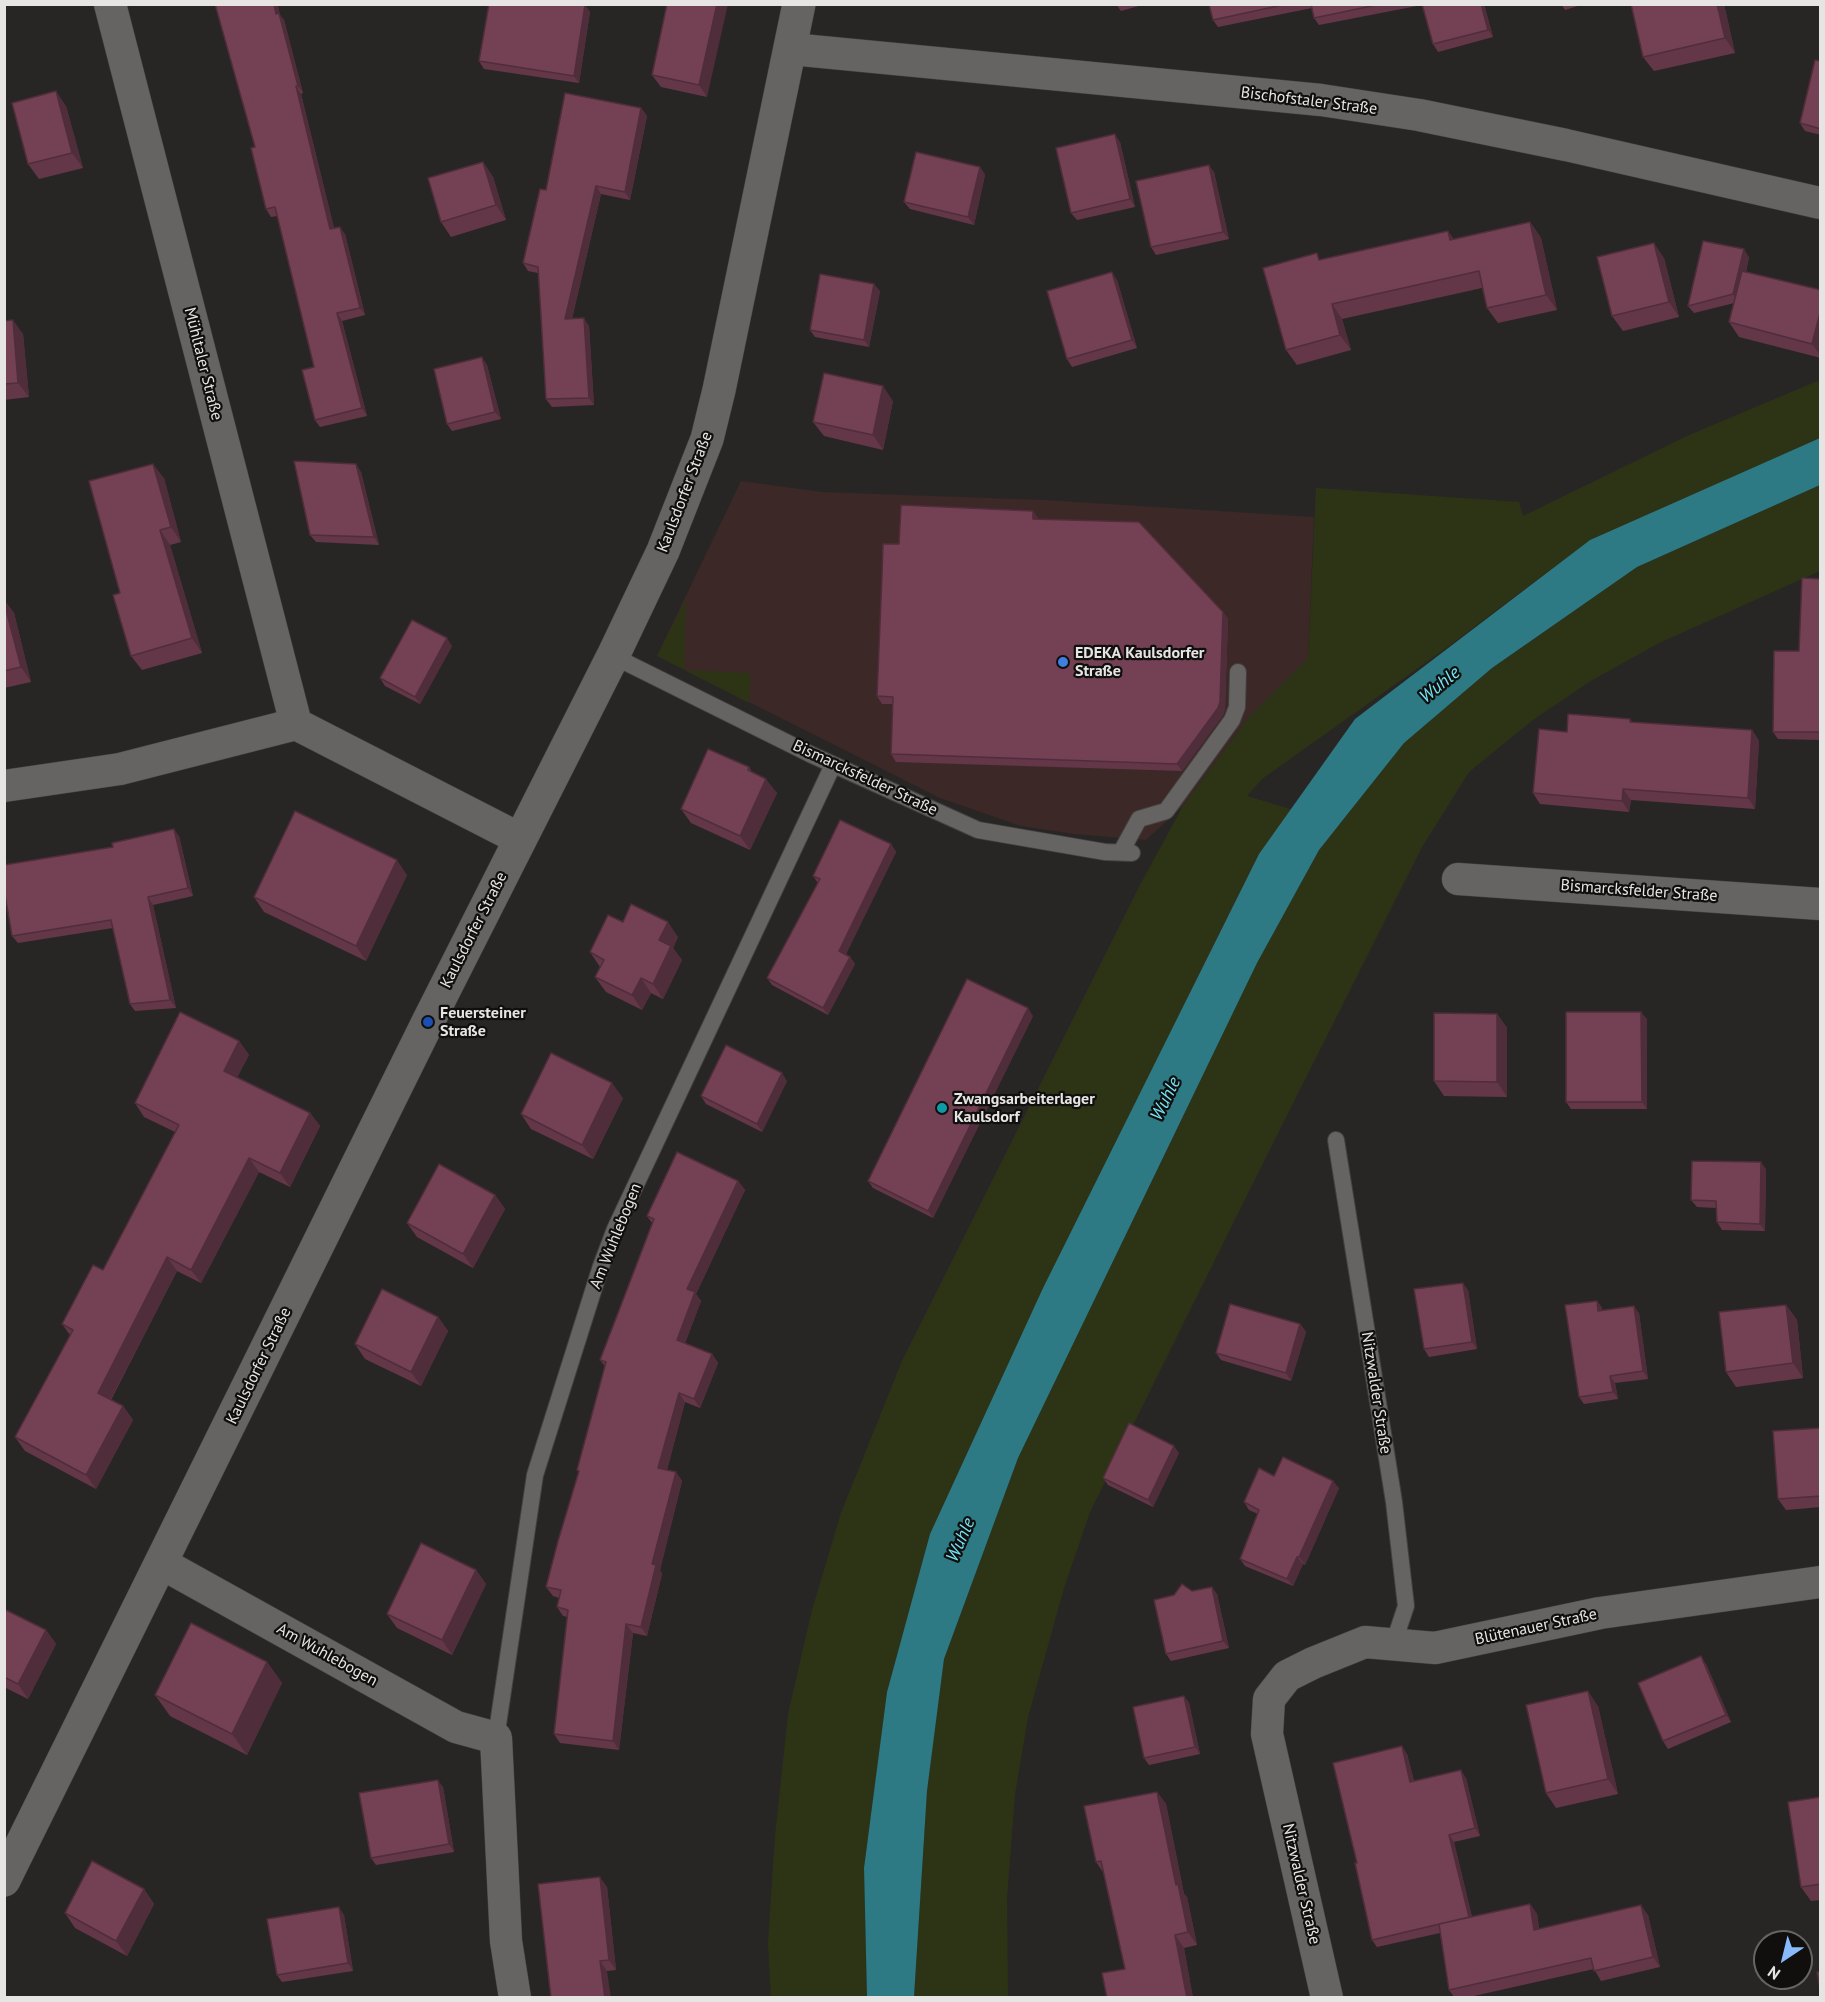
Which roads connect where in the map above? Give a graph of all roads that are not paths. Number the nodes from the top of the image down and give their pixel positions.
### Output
1 (110, 4) edge
2 (800, 4) edge
3 (790, 49) junction
4 (1821, 203) edge
5 (613, 656) junction
6 (1238, 672) dead end
7 (296, 724) junction
8 (833, 765) junction
9 (4, 786) edge
10 (520, 838) junction
11 (1458, 879) dead end
12 (1821, 904) edge
13 (1336, 1140) dead end
14 (161, 1563) junction
15 (1821, 1582) edge
16 (1393, 1645) junction
17 (1269, 1699) joint
18 (496, 1738) junction
19 (4, 1880) edge
20 (515, 1998) edge
21 (1327, 1998) edge

1 - 7 street, Mühltaler Straße
2 - 3 main road, Kaulsdorfer Straße
3 - 4 street, Bischofstaler Straße
3 - 5 main road, Kaulsdorfer Straße
5 - 8 lane, Bismarcksfelder Straße
5 - 10 main road, Kaulsdorfer Straße
6 - 8 lane, Bismarcksfelder Straße
7 - 9 street
7 - 10 street
8 - 18 lane, Am Wuhlebogen
10 - 14 main road, Kaulsdorfer Straße
11 - 12 street, Bismarcksfelder Straße
13 - 16 lane, Nitzwalder Straße
14 - 18 street, Am Wuhlebogen
14 - 19 main road, Kaulsdorfer Straße
15 - 16 street, Blütenauer Straße
16 - 17 street, Blütenauer Straße
17 - 21 street, Nitzwalder Straße
18 - 20 street, Am Wuhlebogen

